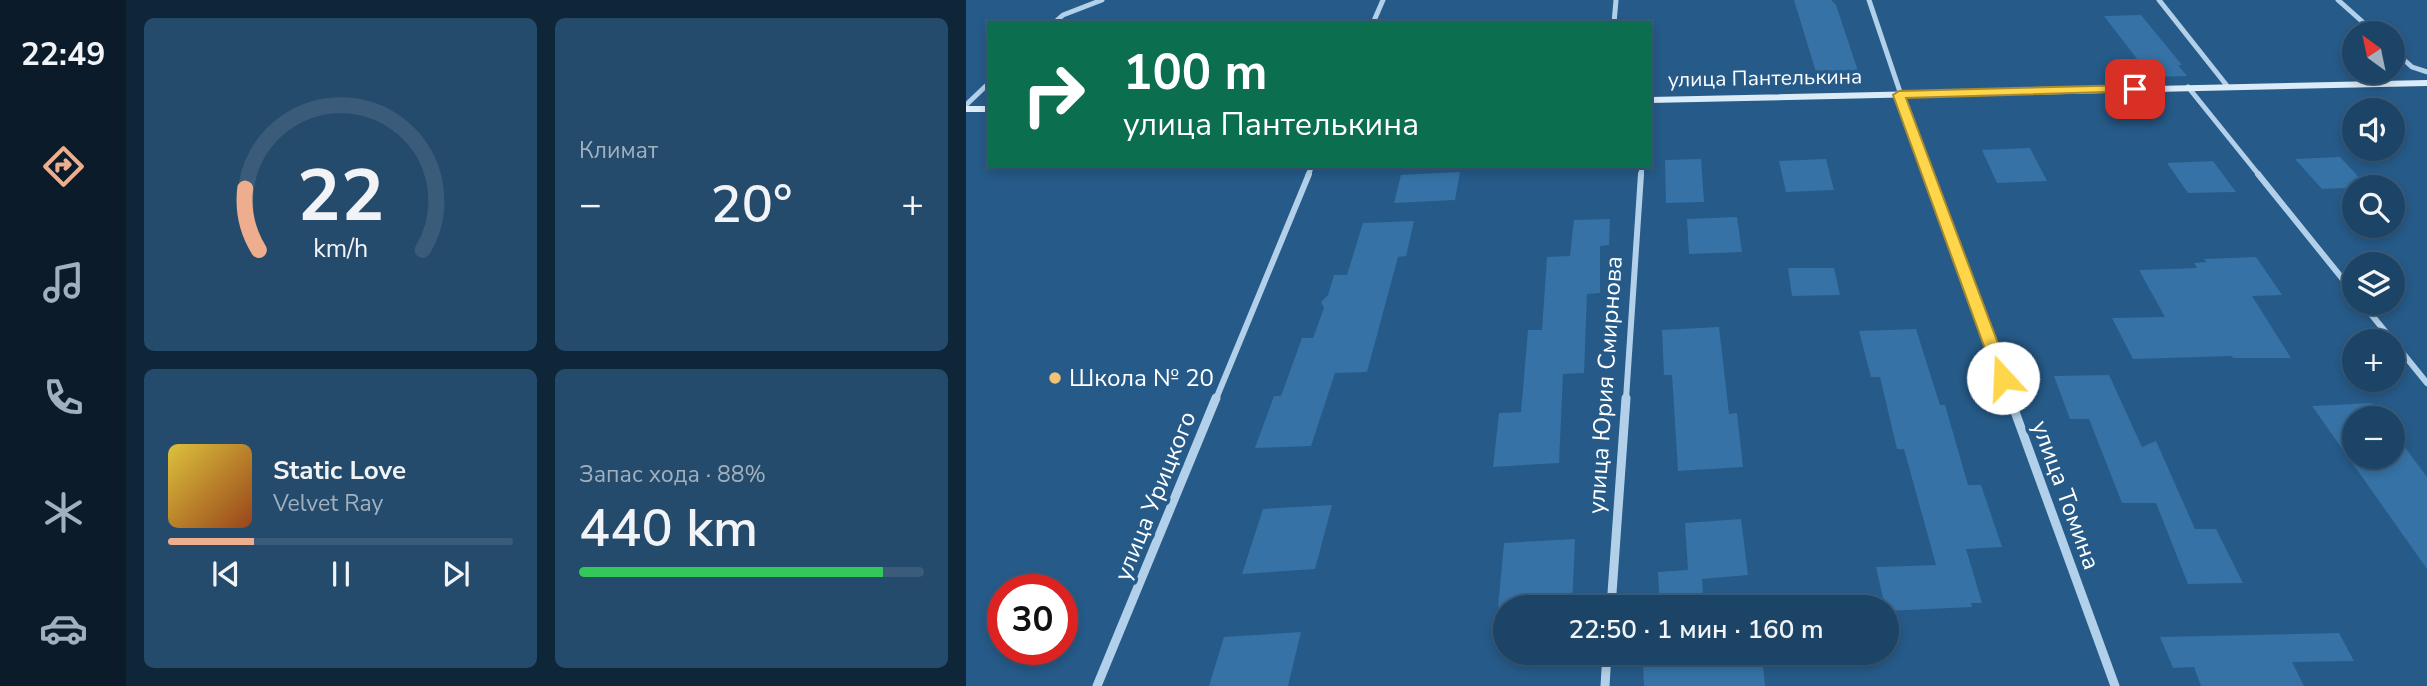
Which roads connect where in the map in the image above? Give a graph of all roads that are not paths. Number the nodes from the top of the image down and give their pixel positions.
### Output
1 (1102, 0) edge
2 (1383, 0) edge
3 (1616, 0) edge
4 (1869, 0) edge
5 (2159, 0) edge
6 (2338, 0) edge
7 (1056, 21) edge
8 (1374, 21) edge
9 (1614, 21) edge
10 (2362, 21) edge
11 (2405, 61) edge
12 (2427, 72) edge
13 (2427, 83) edge
14 (987, 85) edge
15 (2188, 87) junction
16 (2228, 87) junction
17 (1899, 95) junction
18 (1652, 100) edge
19 (966, 107) edge
20 (987, 108) edge
21 (1311, 168) edge
22 (1642, 168) edge
23 (2342, 278) edge
24 (2372, 315) edge
25 (2427, 383) edge
26 (1612, 595) edge
27 (1606, 665) edge
28 (1097, 686) edge
29 (1605, 686) edge
30 (2115, 686) edge

1 - 7 street
2 - 8 street
3 - 9 street
4 - 17 street, улица Томина
5 - 16 street
6 - 10 street
11 - 12 street
13 - 16 main road, улица Пантелькина
14 - 19 street
15 - 16 main road, улица Пантелькина
15 - 17 main road, улица Пантелькина
15 - 23 street
17 - 18 main road, улица Пантелькина
17 - 30 street, улица Томина
19 - 20 main road
21 - 28 street, улица Урицкого
22 - 26 street, улица Юрия Смирнова
24 - 25 street
27 - 29 street

